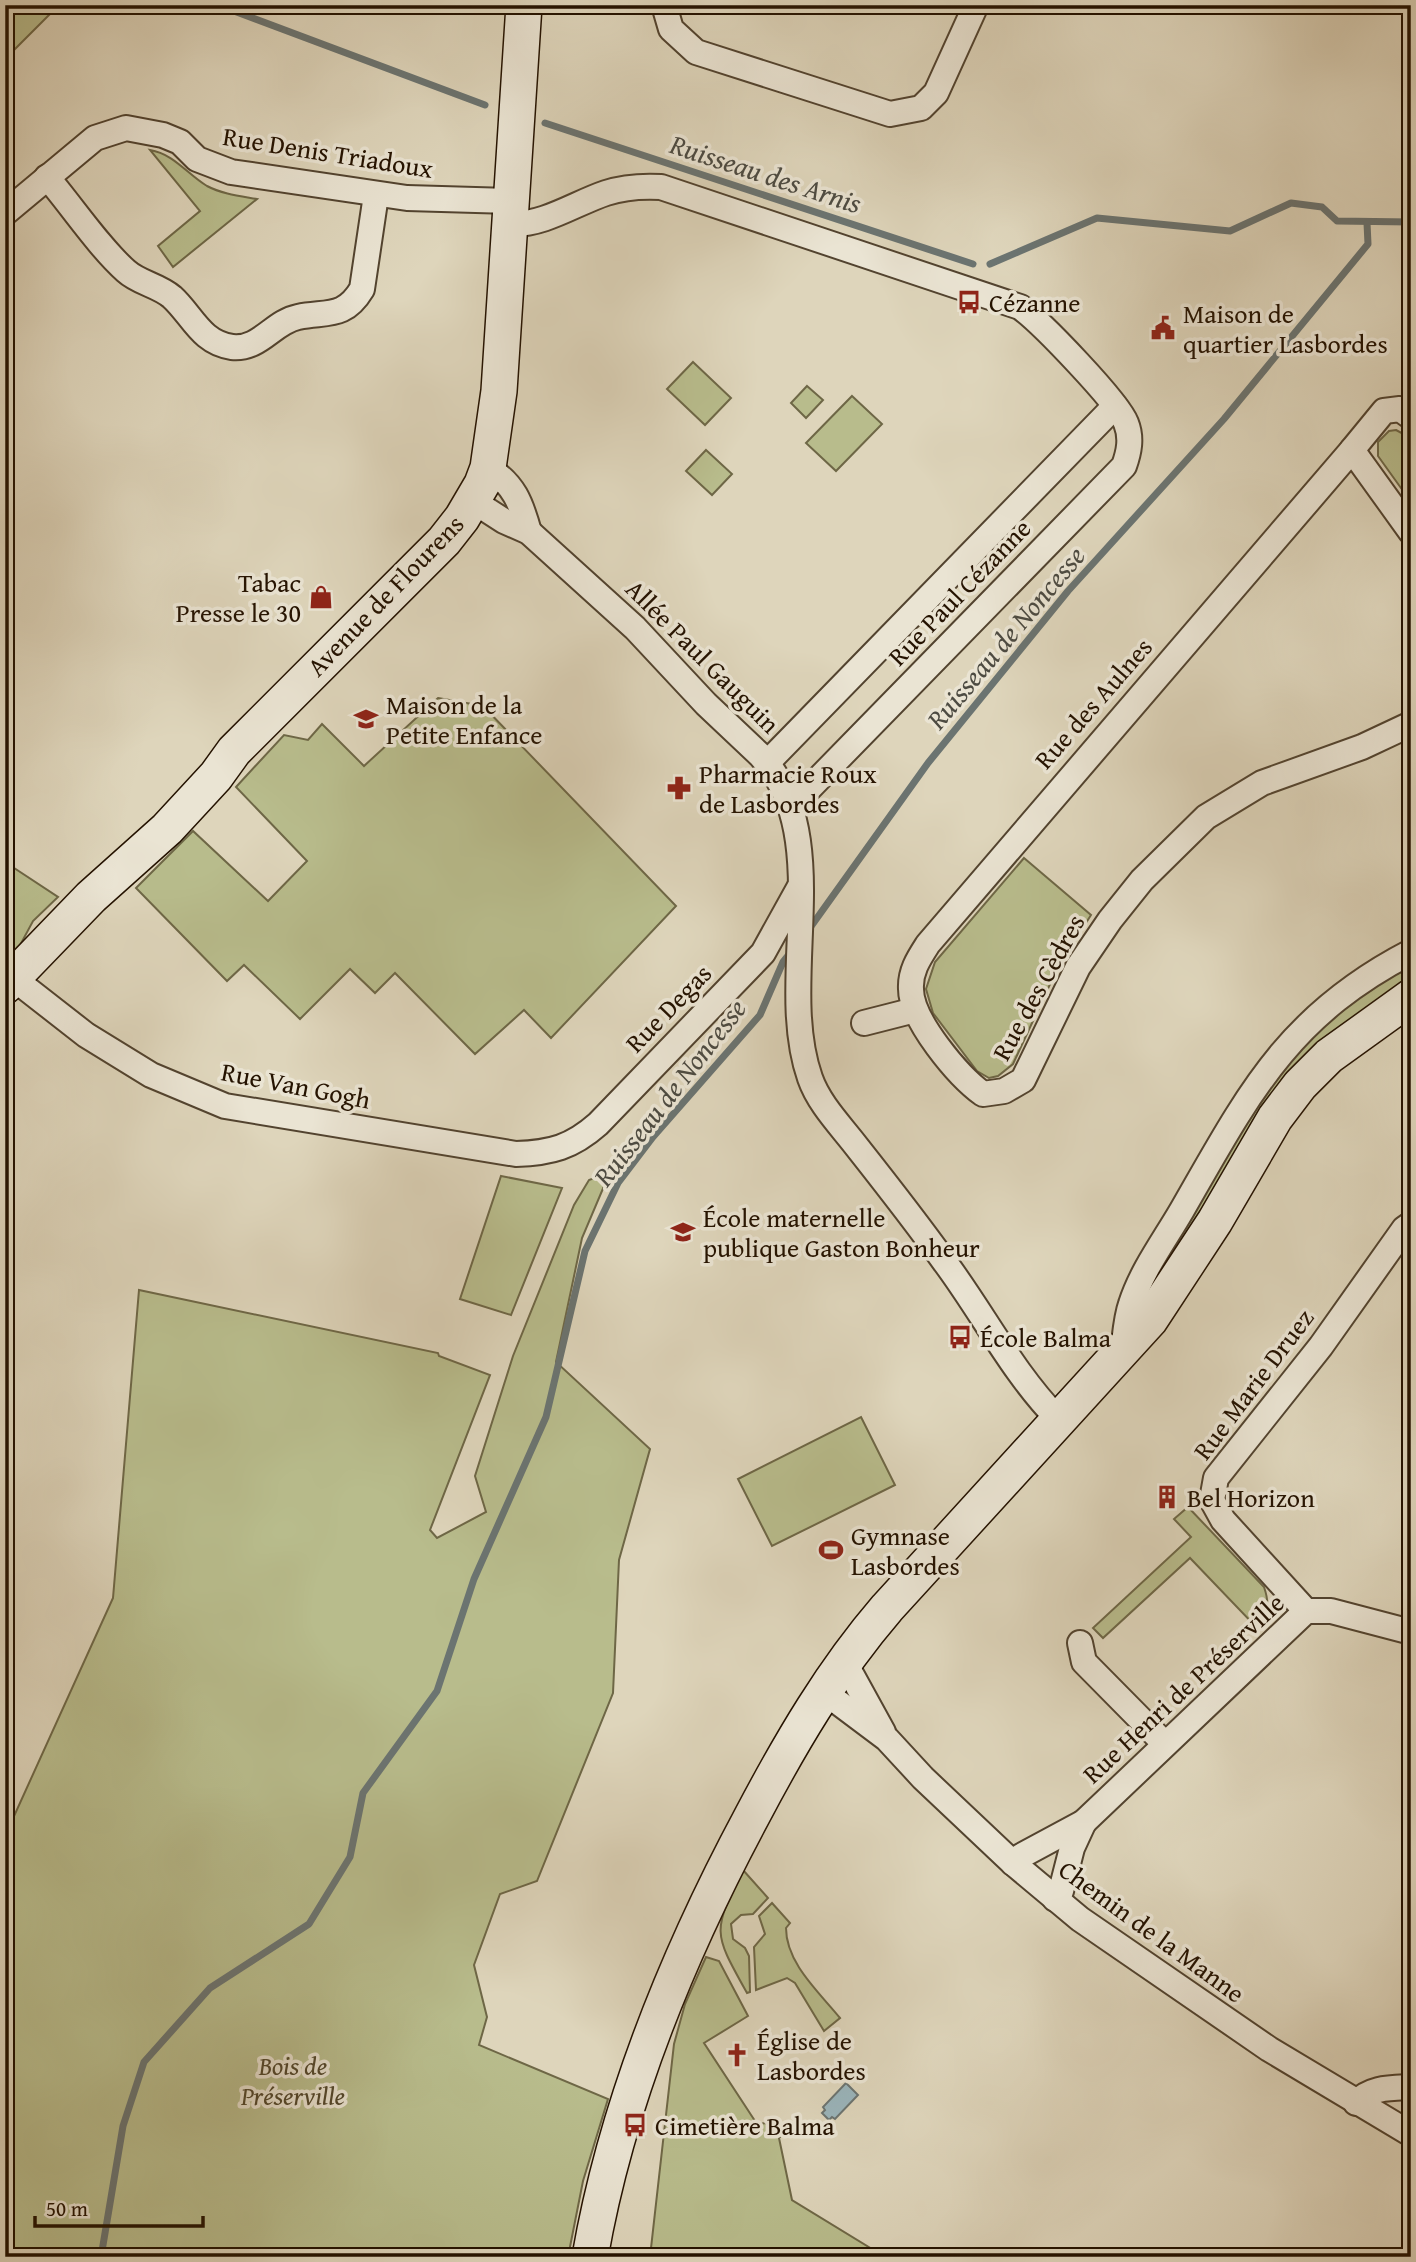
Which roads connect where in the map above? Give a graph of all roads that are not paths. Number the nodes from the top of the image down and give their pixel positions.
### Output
1 (524, 5) edge
2 (664, 5) edge
3 (976, 5) edge
4 (47, 177) junction
5 (376, 195) junction
6 (5, 213) edge
7 (512, 213) junction
8 (1115, 406) junction
9 (1411, 417) edge
10 (1352, 450) junction
11 (488, 468) junction
12 (473, 501) junction
13 (529, 532) junction
14 (1411, 532) edge
15 (1411, 724) edge
16 (767, 763) junction
17 (792, 806) junction
18 (799, 894) junction
19 (1411, 952) edge
20 (9, 982) edge
21 (1411, 997) edge
22 (915, 1010) junction
23 (864, 1023) dead end
24 (559, 1150) joint
25 (1411, 1224) edge
26 (1123, 1352) junction
27 (1058, 1419) junction
28 (1306, 1611) junction
29 (1408, 1623) edge
30 (1080, 1643) dead end
31 (844, 1661) junction
32 (822, 1691) junction
33 (887, 1739) junction
34 (1164, 1743) junction
35 (1084, 1822) junction
36 (1013, 1863) junction
37 (1055, 1899) junction
38 (1411, 2087) edge
39 (1411, 2101) edge
40 (1356, 2103) junction
41 (1401, 2129) edge
42 (590, 2257) edge

1 - 7 street, Avenue de Flourens
2 - 3 street
4 - 5 street, Rue Denis Triadoux
4 - 5 street
4 - 6 street, Rue Denis Triadoux
5 - 7 street, Rue Denis Triadoux
7 - 8 street, Rue Paul Cézanne
7 - 11 street, Avenue de Flourens
8 - 16 street, Rue Paul Cézanne
8 - 17 street, Rue Paul Cézanne
9 - 10 street, Rue des Aulnes
10 - 14 street
10 - 22 street, Rue des Aulnes
11 - 12 street, Avenue de Flourens
11 - 13 street, Allée Paul Gauguin
12 - 13 street, Allée Paul Gauguin
12 - 20 street, Avenue de Flourens
13 - 16 street, Allée Paul Gauguin
15 - 22 street, Rue des Cèdres
16 - 17 street, Allée Paul Gauguin
17 - 18 street, Allée Paul Gauguin
18 - 24 street, Rue Degas
18 - 27 street, Allée Paul Gauguin
19 - 26 street
20 - 24 street, Rue Van Gogh
21 - 26 street
22 - 23 street
25 - 28 street, Rue Marie Druez
26 - 27 street
27 - 31 street
28 - 29 street, Rue Henri de Préserville
28 - 34 street, Rue Henri de Préserville
30 - 34 street
31 - 32 street
31 - 33 street, Chemin de la Manne
32 - 33 street, Chemin de la Manne
32 - 42 street
33 - 36 street, Chemin de la Manne
34 - 35 street, Rue Henri de Préserville
35 - 36 street, Rue Henri de Préserville
35 - 37 street, Rue Henri de Préserville
36 - 37 street, Chemin de la Manne
37 - 40 street, Chemin de la Manne
38 - 40 street
39 - 41 street
40 - 41 street, Chemin de la Manne

